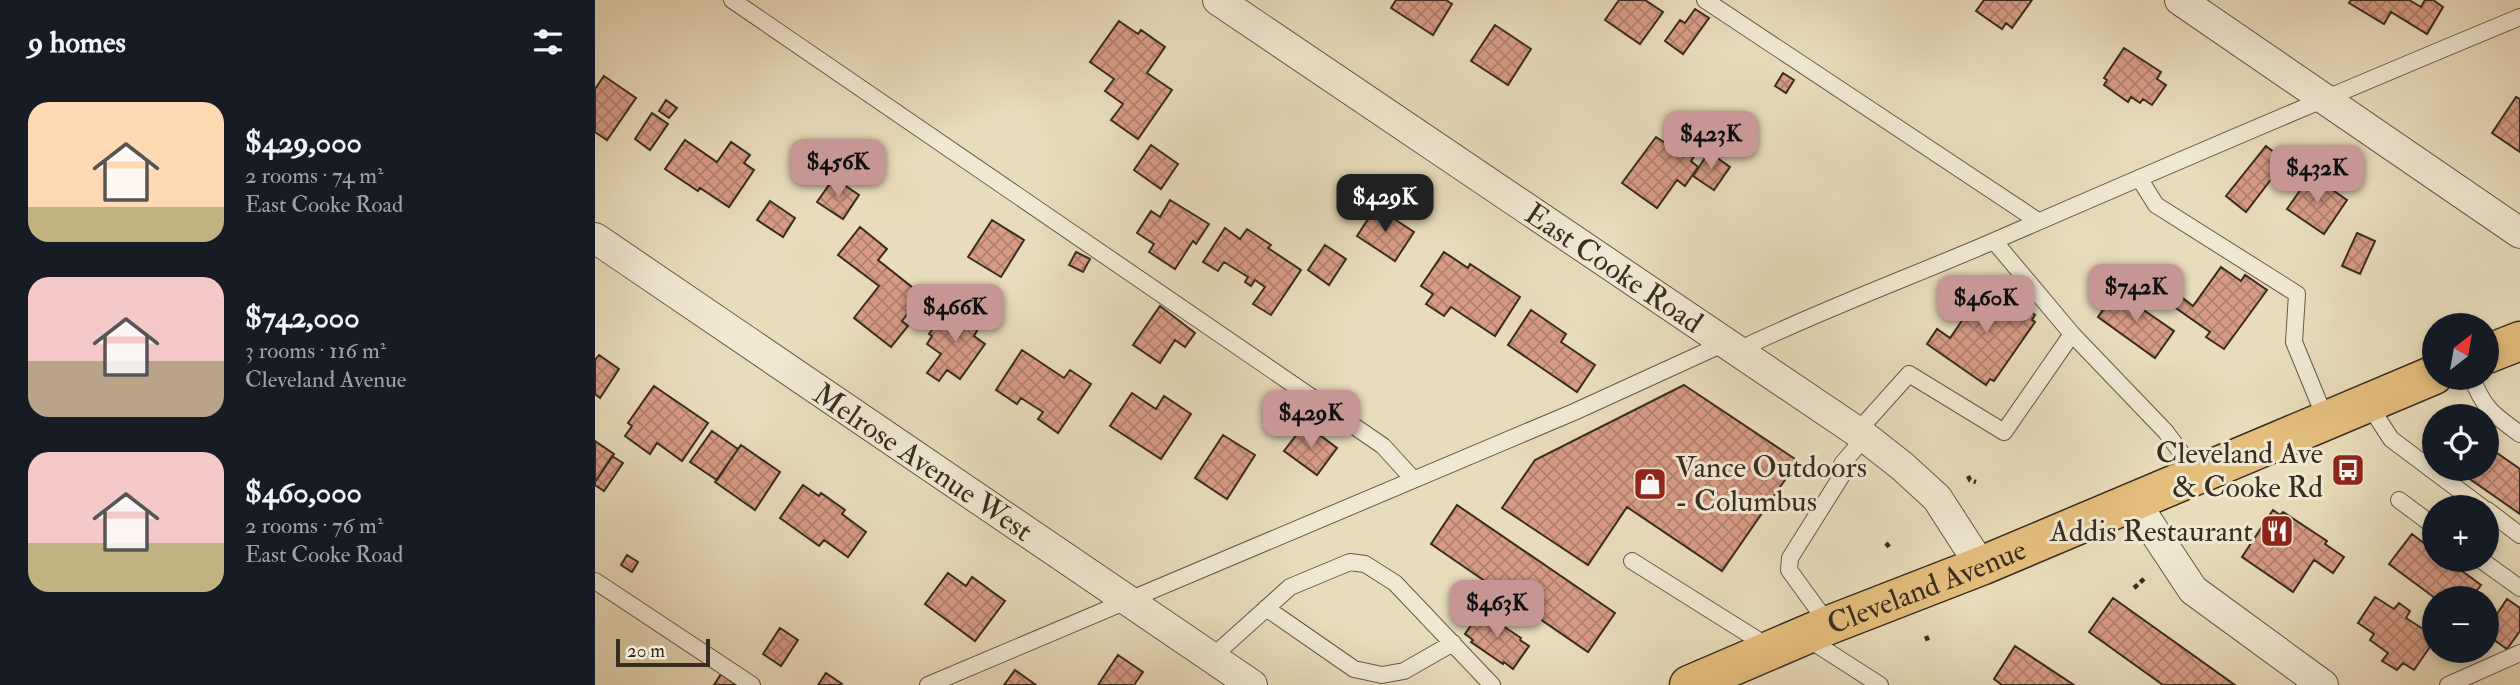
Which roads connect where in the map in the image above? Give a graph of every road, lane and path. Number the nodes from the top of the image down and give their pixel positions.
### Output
1 (732, 0) edge
2 (1218, 0) edge
3 (1705, 0) edge
4 (2180, 0) edge
5 (2520, 17) edge
6 (2325, 98) junction
7 (2139, 178) junction
8 (2038, 221) junction
9 (2520, 233) edge
10 (595, 239) edge
11 (1994, 241) junction
12 (2072, 334) junction
13 (2520, 341) edge
14 (1730, 347) junction
15 (2499, 349) edge
16 (2422, 380) edge
17 (2477, 390) edge
18 (2367, 402) junction
19 (2326, 420) junction
20 (2520, 434) edge
21 (1861, 435) junction
22 (2196, 473) junction
23 (1413, 479) junction
24 (2466, 495) edge
25 (2399, 500) dead end
26 (2134, 501) junction
27 (2422, 517) edge
28 (2499, 519) edge
29 (2520, 535) edge
30 (1632, 561) dead end
31 (1981, 566) junction
32 (2498, 572) edge
33 (2144, 578) dead end
34 (595, 581) edge
35 (2134, 588) dead end
36 (2520, 588) edge
37 (1126, 601) junction
38 (1266, 608) junction
39 (1802, 637) junction
40 (1453, 643) junction
41 (2520, 653) edge
42 (1211, 658) junction
43 (751, 685) edge
44 (928, 685) edge
45 (1252, 685) edge
46 (1492, 685) edge
47 (1689, 685) edge
48 (1880, 685) edge
49 (2323, 685) edge
50 (2448, 685) edge

1 - 23 lane
2 - 14 street, East Cooke Road
3 - 8 lane
4 - 6 street
5 - 6 lane
6 - 7 lane
6 - 9 street
7 - 8 lane
7 - 19 lane
8 - 11 lane
10 - 37 street, Melrose Avenue West
11 - 12 lane
11 - 14 lane
12 - 21 lane
12 - 22 lane
13 - 15 main road
14 - 21 street, East Cooke Road
14 - 23 lane
16 - 18 main road, Cleveland Avenue
17 - 20 lane
18 - 19 main road, Cleveland Avenue
18 - 24 lane
19 - 22 main road, Cleveland Avenue
21 - 31 street, East Cooke Road
21 - 39 lane
22 - 26 main road, Cleveland Avenue
23 - 37 lane
25 - 27 lane
26 - 31 main road, Cleveland Avenue
26 - 49 street
28 - 29 lane
30 - 39 lane
31 - 39 main road, Cleveland Avenue
32 - 36 lane
33 - 35 path
34 - 43 lane
37 - 42 street, Melrose Avenue West
37 - 44 lane
38 - 40 lane
38 - 40 lane
38 - 42 lane
39 - 47 main road, Cleveland Avenue
39 - 48 lane
40 - 46 lane
41 - 50 lane
42 - 45 street, Melrose Avenue West

